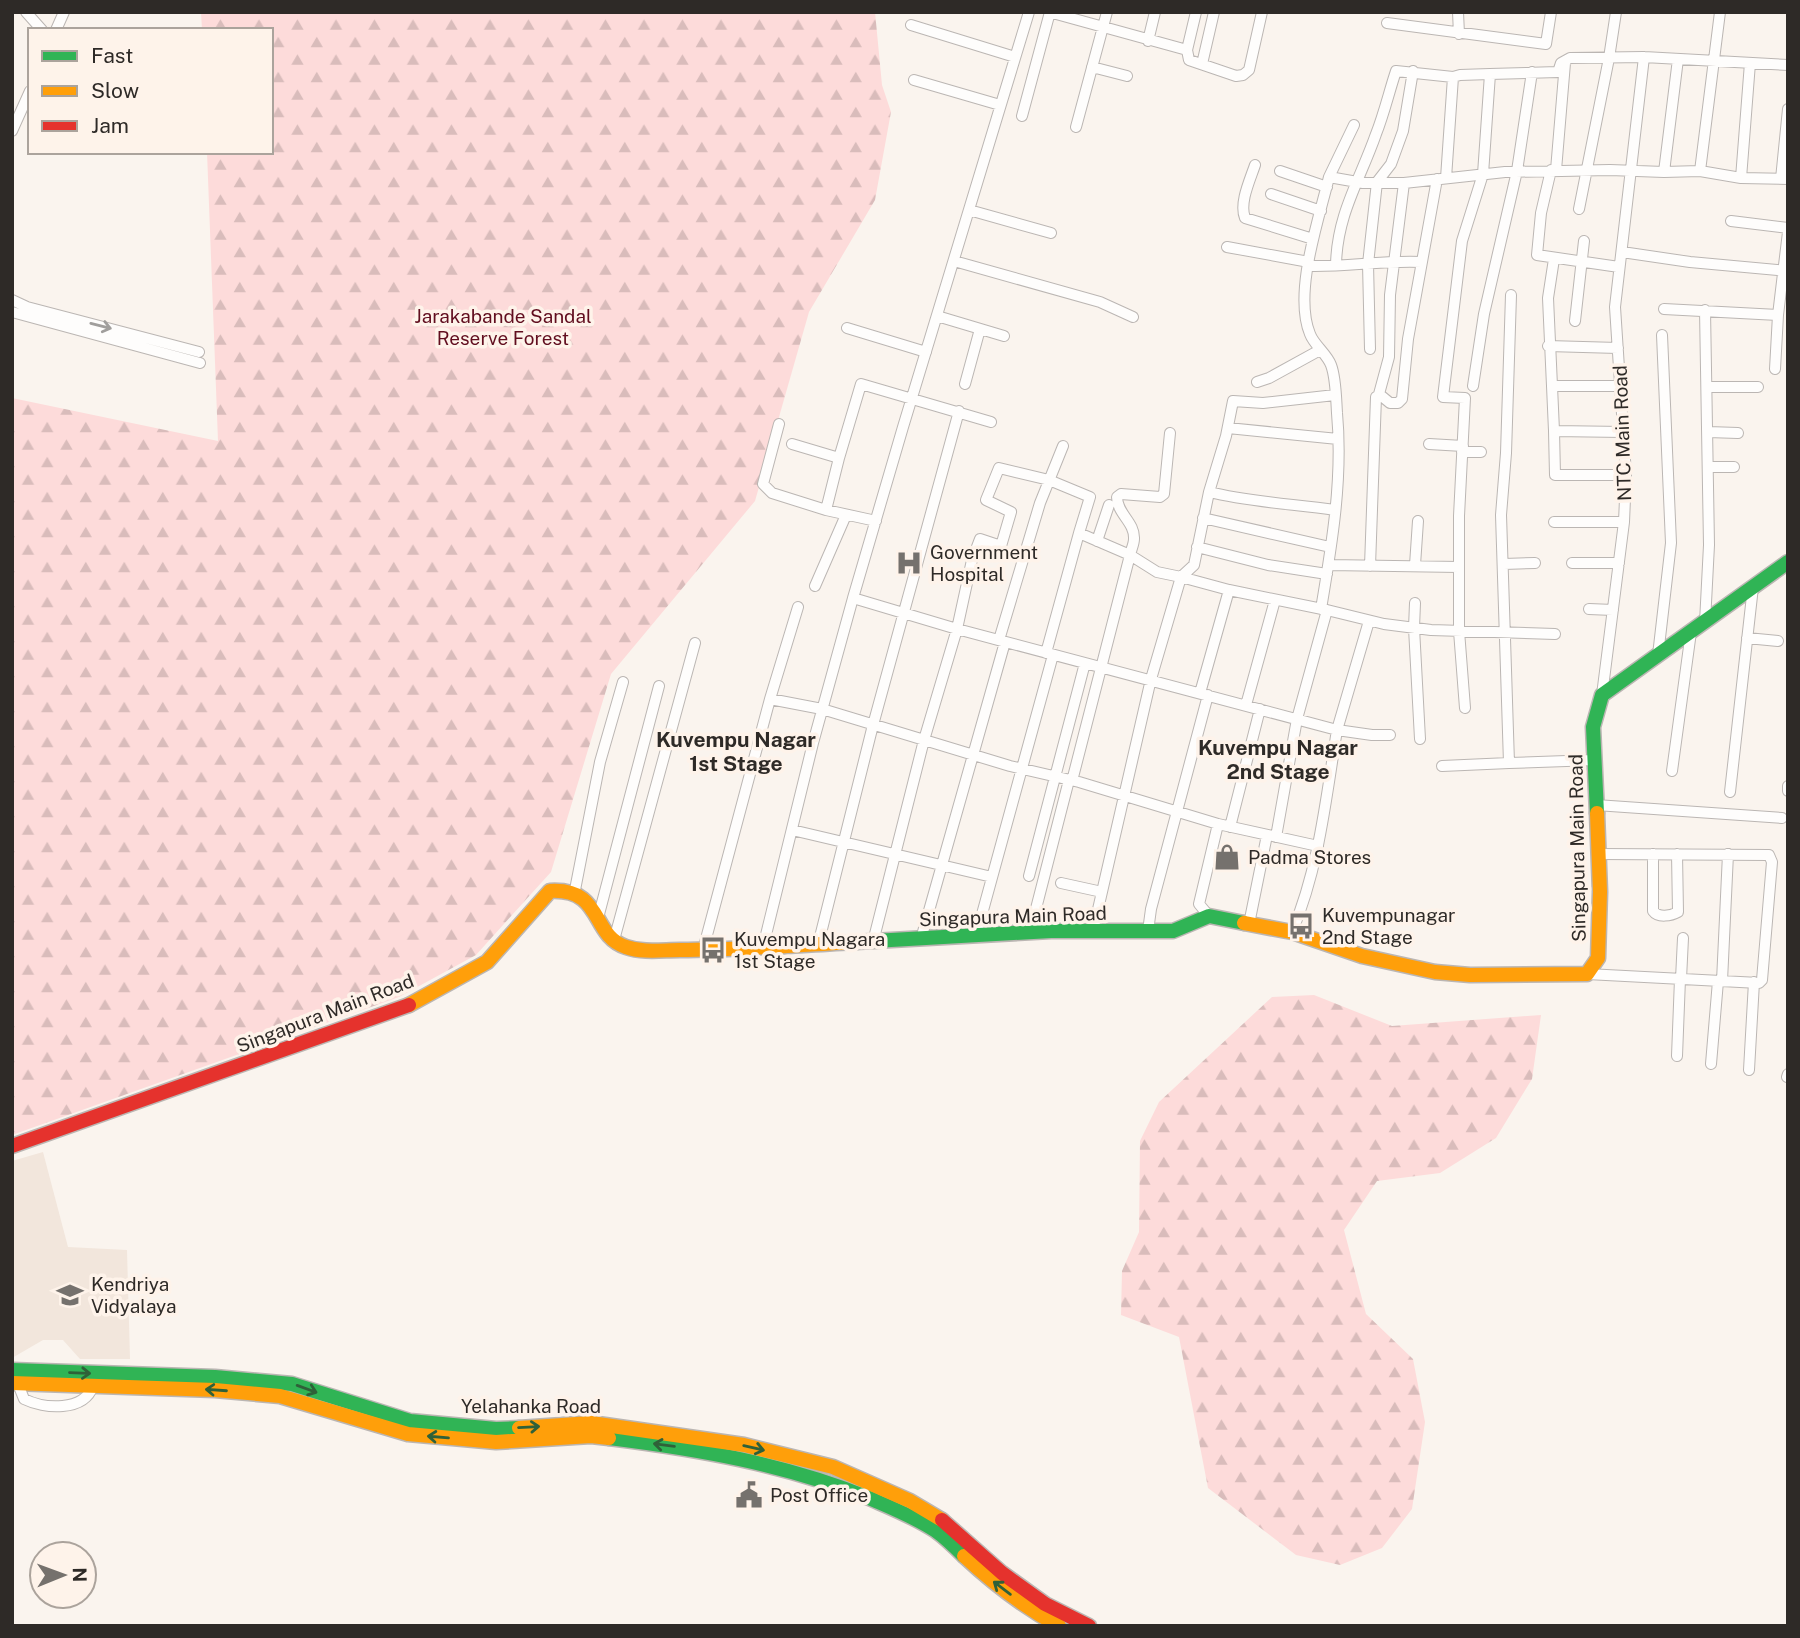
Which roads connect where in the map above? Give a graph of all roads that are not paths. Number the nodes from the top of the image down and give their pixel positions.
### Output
1 (26, 12) edge
2 (64, 12) edge
3 (1029, 12) edge
4 (1050, 12) edge
5 (1107, 12) edge
6 (1155, 12) edge
7 (1196, 12) edge
8 (1214, 12) edge
9 (1262, 12) edge
10 (1458, 12) edge
11 (1551, 12) edge
12 (1616, 12) edge
13 (1720, 12) edge
14 (1387, 23) dead end
15 (911, 25) dead end
16 (40, 28) edge
17 (57, 28) edge
18 (1102, 28) junction
19 (1458, 34) junction
20 (1148, 41) junction
21 (1187, 50) junction
22 (1015, 57) junction
23 (1644, 57) junction
24 (1609, 58) junction
25 (1678, 59) junction
26 (1565, 60) junction
27 (1712, 62) junction
28 (1750, 63) junction
29 (1202, 64) junction
30 (1788, 65) edge
31 (1092, 67) junction
32 (1413, 71) junction
33 (1532, 72) junction
34 (1490, 74) junction
35 (1127, 76) dead end
36 (1453, 77) junction
37 (914, 80) dead end
38 (28, 95) edge
39 (12, 100) edge
40 (1000, 105) junction
41 (1788, 109) edge
42 (21, 111) junction
43 (1022, 116) dead end
44 (1354, 125) dead end
45 (1076, 127) dead end
46 (12, 131) edge
47 (1255, 165) dead end
48 (1587, 169) junction
49 (1554, 170) junction
50 (1280, 171) dead end
51 (1517, 171) junction
52 (1630, 171) junction
53 (1700, 171) junction
54 (1664, 172) junction
55 (1483, 174) junction
56 (1441, 178) junction
57 (1741, 178) junction
58 (1784, 179) edge
59 (1355, 181) junction
60 (1328, 182) junction
61 (1377, 182) junction
62 (1404, 183) junction
63 (1271, 194) dead end
64 (1579, 209) dead end
65 (969, 210) junction
66 (1321, 211) junction
67 (1731, 221) dead end
68 (1788, 230) edge
69 (1051, 233) dead end
70 (1313, 239) junction
71 (1584, 241) dead end
72 (1227, 247) dead end
73 (1622, 252) junction
74 (1554, 259) junction
75 (1394, 260) junction
76 (954, 261) junction
77 (1582, 261) junction
78 (1422, 262) junction
79 (1309, 264) junction
80 (1368, 264) junction
81 (1336, 265) junction
82 (1619, 267) junction
83 (1786, 271) edge
84 (1511, 295) dead end
85 (12, 300) edge
86 (1664, 309) dead end
87 (1704, 310) junction
88 (12, 312) edge
89 (1778, 315) junction
90 (937, 316) junction
91 (1133, 317) dead end
92 (1576, 320) dead end
93 (847, 328) dead end
94 (980, 329) junction
95 (1662, 335) dead end
96 (1004, 336) dead end
97 (1548, 346) junction
98 (1370, 348) dead end
99 (1618, 348) junction
100 (1320, 350) junction
101 (199, 352) dead end
102 (926, 352) junction
103 (200, 363) dead end
104 (1774, 369) dead end
105 (1256, 382) dead end
106 (965, 384) dead end
107 (1472, 386) dead end
108 (1552, 386) junction
109 (1621, 386) junction
110 (1707, 387) junction
111 (1758, 387) dead end
112 (1335, 395) junction
113 (1376, 397) dead end
114 (911, 398) junction
115 (959, 411) junction
116 (991, 422) dead end
117 (779, 424) dead end
118 (1228, 428) junction
119 (1554, 431) junction
120 (1623, 432) junction
121 (1708, 432) junction
122 (1170, 433) dead end
123 (1738, 433) dead end
124 (1338, 439) junction
125 (792, 444) dead end
126 (1429, 444) dead end
127 (1063, 446) dead end
128 (1463, 449) junction
129 (1481, 452) dead end
130 (839, 458) junction
131 (1709, 467) junction
132 (1734, 467) dead end
133 (1626, 475) junction
134 (1049, 480) junction
135 (1209, 492) junction
136 (1109, 505) dead end
137 (826, 510) junction
138 (1335, 510) junction
139 (846, 515) junction
140 (1203, 518) junction
141 (1418, 521) dead end
142 (876, 522) junction
143 (1554, 522) dead end
144 (1625, 522) junction
145 (1079, 533) junction
146 (1097, 541) junction
147 (1197, 547) junction
148 (1331, 547) junction
149 (1130, 555) junction
150 (1788, 562) edge
151 (1535, 563) dead end
152 (1572, 563) dead end
153 (1619, 563) junction
154 (1504, 564) junction
155 (1415, 565) junction
156 (1370, 566) junction
157 (1459, 567) junction
158 (1328, 570) junction
159 (1181, 577) junction
160 (815, 586) dead end
161 (1753, 587) junction
162 (1229, 590) junction
163 (853, 598) junction
164 (1275, 600) junction
165 (1415, 603) dead end
166 (798, 607) dead end
167 (1324, 609) junction
168 (1589, 609) dead end
169 (1613, 610) junction
170 (903, 614) junction
171 (1370, 621) junction
172 (1705, 622) junction
173 (1414, 628) junction
174 (957, 629) junction
175 (1459, 631) junction
176 (1503, 632) junction
177 (1692, 632) junction
178 (1555, 634) dead end
179 (1747, 638) junction
180 (1002, 641) junction
181 (1778, 641) dead end
182 (695, 643) dead end
183 (1049, 654) junction
184 (1658, 655) junction
185 (1085, 663) junction
186 (1103, 667) junction
187 (1151, 679) junction
188 (623, 682) dead end
189 (659, 686) dead end
190 (1204, 694) junction
191 (1602, 695) junction
192 (771, 699) junction
193 (1246, 705) junction
194 (1465, 708) dead end
195 (822, 709) junction
196 (1261, 709) junction
197 (1297, 719) junction
198 (873, 725) junction
199 (1337, 730) junction
200 (1390, 735) dead end
201 (1420, 739) dead end
202 (924, 740) junction
203 (972, 755) junction
204 (1595, 760) junction
205 (1509, 763) junction
206 (1442, 766) dead end
207 (1022, 769) junction
208 (1672, 771) dead end
209 (1054, 776) junction
210 (1070, 780) junction
211 (1730, 792) dead end
212 (1124, 796) junction
213 (1597, 805) junction
214 (1176, 812) junction
215 (1782, 818) dead end
216 (1218, 824) junction
217 (1230, 827) junction
218 (792, 830) junction
219 (1271, 836) junction
220 (844, 841) junction
221 (1318, 846) junction
222 (895, 854) junction
223 (1599, 854) junction
224 (1653, 854) junction
225 (1677, 854) junction
226 (1728, 854) junction
227 (941, 866) junction
228 (1029, 876) dead end
229 (992, 877) junction
230 (1061, 883) dead end
231 (1102, 891) junction
232 (574, 895) junction
233 (1209, 916) junction
234 (598, 918) junction
235 (1250, 924) junction
236 (1093, 931) junction
237 (1149, 931) junction
238 (1030, 932) junction
239 (1292, 932) junction
240 (976, 936) junction
241 (1683, 938) dead end
242 (920, 939) junction
243 (614, 940) junction
244 (873, 942) junction
245 (818, 945) junction
246 (763, 947) junction
247 (703, 950) junction
248 (1587, 974) junction
249 (1681, 979) junction
250 (1720, 981) junction
251 (1754, 982) junction
252 (1677, 1056) dead end
253 (1711, 1064) dead end
254 (1749, 1070) dead end
255 (12, 1146) edge
256 (14, 1379) edge
257 (93, 1386) junction
258 (1059, 1626) edge
259 (1088, 1626) edge

1 - 16 street
2 - 17 street
3 - 22 street
4 - 18 street
4 - 43 street
5 - 18 street
6 - 20 street
7 - 21 street
8 - 29 street
9 - 29 street
10 - 19 street
11 - 19 street
12 - 24 street
13 - 27 street
14 - 19 street
15 - 22 street
18 - 20 street
18 - 31 street
20 - 21 street
21 - 29 street
22 - 40 street
23 - 24 street
23 - 25 street
23 - 52 street, NTC Main Road
24 - 26 street
24 - 48 street
25 - 27 street
25 - 54 street
26 - 33 street
26 - 49 street
27 - 28 street
27 - 53 street
28 - 30 street
28 - 57 street
31 - 35 street
31 - 45 street
32 - 36 street
32 - 59 street
32 - 61 street
33 - 34 street
33 - 51 street
34 - 36 street
34 - 55 street
36 - 56 street
37 - 40 street
38 - 42 street
39 - 42 street
40 - 65 street
41 - 58 street
42 - 46 street
44 - 60 street
47 - 70 street
48 - 49 street
48 - 52 street
48 - 64 street
49 - 51 street
49 - 74 street
50 - 60 street
51 - 55 street
51 - 107 street
52 - 54 street
52 - 73 street, NTC Main Road
53 - 54 street
53 - 57 street
55 - 56 street
55 - 128 street
56 - 62 street
56 - 78 street
57 - 58 street
59 - 60 street
59 - 61 street
59 - 81 street
60 - 66 street
61 - 62 street
61 - 80 street
62 - 75 street
63 - 66 street
65 - 69 street
65 - 76 street
66 - 70 street
67 - 68 street
68 - 83 street
70 - 79 street
71 - 77 street
72 - 79 street
73 - 82 street, NTC Main Road
73 - 83 street
74 - 77 street
74 - 97 street
75 - 78 street
75 - 78 street
75 - 80 street
76 - 90 street
76 - 91 street
77 - 82 street
77 - 92 street
79 - 81 street
79 - 100 street
80 - 81 street
80 - 98 street
82 - 99 street, NTC Main Road
83 - 89 street
84 - 154 street
85 -> 101 street
86 - 87 street
87 - 89 street
87 - 110 street
88 - 103 street
89 - 104 street
90 - 94 street
90 - 102 street
93 - 102 street
94 - 96 street
94 - 106 street
95 - 184 street
97 - 99 street
97 - 108 street
99 - 109 street, NTC Main Road
100 - 105 street
100 - 112 street
102 - 114 street
108 - 109 street
108 - 119 street
109 - 120 street, NTC Main Road
110 - 111 street
110 - 121 street
112 - 118 street
112 - 124 street
113 - 156 street
114 - 115 street
114 - 130 street
114 - 142 street
115 - 116 street
115 - 170 street
117 - 137 street
118 - 124 street
118 - 135 street
119 - 120 street
119 - 133 street
120 - 133 street, NTC Main Road
121 - 123 street
121 - 131 street
122 - 149 street
124 - 138 street
125 - 130 street
126 - 128 street
127 - 134 street
128 - 129 street
128 - 157 street
130 - 137 street
131 - 132 street
131 - 172 street
133 - 144 street, NTC Main Road
134 - 145 street
134 - 174 street
134 - 180 street
135 - 138 street
135 - 140 street
136 - 146 street
137 - 139 street
138 - 148 street
139 - 142 street
139 - 160 street
140 - 147 street
140 - 148 street
141 - 155 street
142 - 163 street
143 - 144 street
144 - 153 street, NTC Main Road
145 - 146 street
145 - 183 street
146 - 149 street
147 - 158 street
147 - 159 street
148 - 158 street
149 - 159 street
149 - 186 street
150 - 161 main road
151 - 154 street
152 - 153 street
153 - 169 street, NTC Main Road
154 - 176 street
155 - 156 street
155 - 157 street
156 - 158 street
157 - 175 street
158 - 167 street
159 - 162 street
159 - 187 street
161 - 172 main road
161 - 179 street
162 - 164 street
162 - 190 street
163 - 170 street
163 - 195 street
164 - 167 street
164 - 193 street
165 - 173 street
166 - 192 street
167 - 171 street
167 - 197 street
168 - 169 street
169 - 191 street, NTC Main Road
170 - 174 street
170 - 198 street
171 - 173 street
171 - 199 street
172 - 177 main road
173 - 175 street
173 - 201 street
174 - 180 street
174 - 202 street
175 - 176 street
175 - 194 street
176 - 178 street
176 - 205 street
177 - 184 main road
177 - 208 street
179 - 181 street
179 - 211 street
180 - 183 street
180 - 203 street
182 - 243 street
183 - 185 street
183 - 207 street
184 - 191 main road
185 - 186 street
185 - 209 street
186 - 187 street
186 - 210 street
187 - 190 street
187 - 212 street
188 - 232 street
189 - 234 street
190 - 193 street
190 - 214 street
191 - 204 main road, Singapura Main Road
192 - 195 street
192 - 247 street
193 - 196 street
195 - 198 street
195 - 218 street
196 - 197 street
196 - 217 street
197 - 199 street
197 - 219 street
198 - 202 street
198 - 220 street
199 - 200 street
199 - 221 street
202 - 203 street
202 - 222 street
203 - 207 street
203 - 227 street
204 - 205 street
204 - 213 main road, Singapura Main Road
205 - 206 street
207 - 209 street
207 - 229 street
209 - 210 street
209 - 228 street
210 - 212 street
210 - 238 street
212 - 214 street
212 - 231 street
213 - 215 street
213 - 223 main road, Singapura Main Road
214 - 216 street
214 - 237 street
216 - 217 street
216 - 233 street
217 - 219 street
218 - 220 street
218 - 246 street
219 - 221 street
219 - 235 street
220 - 222 street
220 - 245 street
221 - 239 street
222 - 227 street
222 - 244 street
223 - 224 street
223 - 248 main road, Singapura Main Road
224 - 225 street
224 - 225 street
225 - 226 street
226 - 250 street
226 - 251 street
227 - 229 street
227 - 242 street
229 - 240 street
230 - 231 street
231 - 236 street
232 - 234 main road
232 - 255 main road, Singapura Main Road
233 - 235 main road
233 - 237 main road, Singapura Main Road
234 - 243 main road
235 - 239 main road
236 - 237 main road, Singapura Main Road
236 - 238 main road, Singapura Main Road
238 - 240 main road, Singapura Main Road
239 - 248 main road
240 - 242 main road, Singapura Main Road
241 - 249 street
242 - 244 main road, Singapura Main Road
243 - 247 main road, Singapura Main Road
244 - 245 main road, Singapura Main Road
245 - 246 main road, Singapura Main Road
246 - 247 main road, Singapura Main Road
248 - 249 street
249 - 250 street
249 - 252 street
250 - 251 street
250 - 253 street
251 - 254 street
256 - 257 main road, Yelahanka Road
256 - 257 street
256 -> 259 main road, Yelahanka Road
258 -> 257 main road, Yelahanka Road

